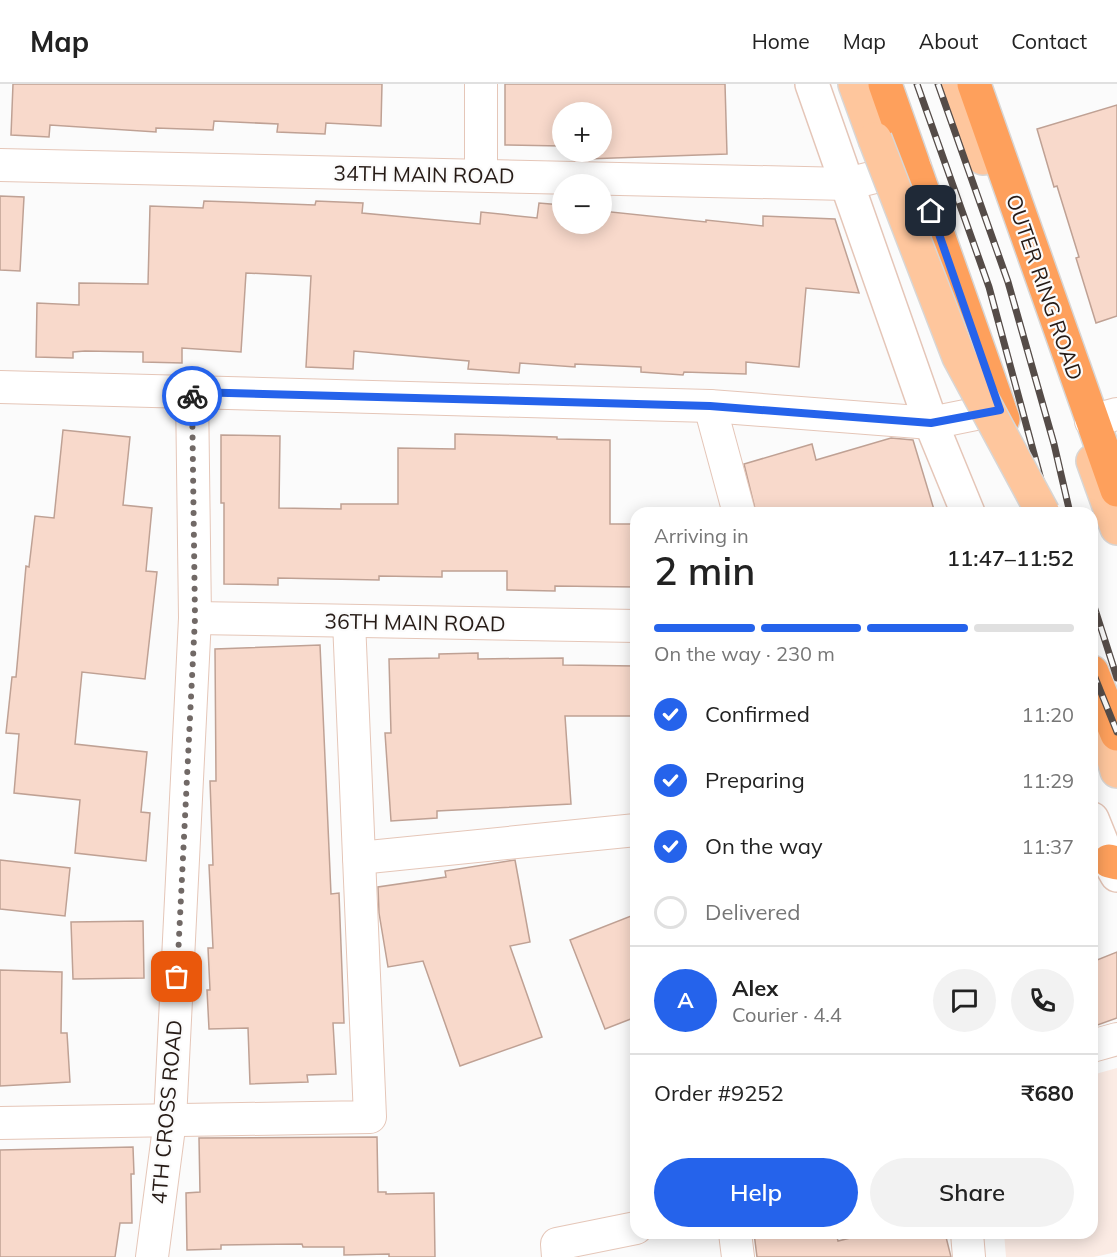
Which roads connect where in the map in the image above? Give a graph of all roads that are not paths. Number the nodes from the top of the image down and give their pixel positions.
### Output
1 (481, 84) edge
2 (812, 84) edge
3 (855, 84) edge
4 (885, 84) edge
5 (900, 84) edge
6 (956, 84) edge
7 (974, 84) edge
8 (0, 165) edge
9 (916, 167) junction
10 (481, 175) junction
11 (847, 184) junction
12 (0, 387) edge
13 (192, 392) junction
14 (710, 406) junction
15 (1000, 410) junction
16 (1104, 417) edge
17 (931, 423) junction
18 (1117, 490) edge
19 (737, 507) edge
20 (966, 507) edge
21 (1031, 507) edge
22 (1040, 507) edge
23 (1041, 507) edge
24 (1117, 528) edge
25 (195, 618) junction
26 (349, 621) junction
27 (630, 626) edge
28 (1098, 687) edge
29 (1098, 704) edge
30 (1117, 734) edge
31 (1117, 771) edge
32 (630, 831) edge
33 (1098, 832) edge
34 (359, 858) junction
35 (1114, 866) edge
36 (1117, 1039) edge
37 (1098, 1044) edge
38 (170, 1120) junction
39 (0, 1124) edge
40 (630, 1229) edge
41 (736, 1239) edge
42 (968, 1239) edge
43 (152, 1257) edge
44 (558, 1257) edge
45 (738, 1257) edge
46 (969, 1257) edge

1 - 10 street
2 - 11 street
3 - 22 main road, bridge
4 - 9 highway
5 - 23 main road, bridge
6 - 24 main road
7 - 16 highway, OUTER RING ROAD
8 - 10 street, 34TH MAIN ROAD
9 - 11 street, 34TH MAIN ROAD
9 - 15 highway
10 - 11 street, 34TH MAIN ROAD
11 - 17 street
12 - 13 street
13 - 14 street
13 - 25 street, 4TH CROSS ROAD
14 - 17 street
14 - 19 street
15 - 17 street
15 - 21 highway
16 - 18 highway, OUTER RING ROAD
17 - 20 street
25 - 26 street, 36TH MAIN ROAD
25 - 38 street, 4TH CROSS ROAD
26 - 27 street, 36TH MAIN ROAD
26 - 34 street
28 - 30 highway
29 - 31 main road
32 - 34 street
33 - 35 street
34 - 38 street
36 - 37 street
38 - 39 street
38 - 43 street, 4TH CROSS ROAD
40 - 44 street
41 - 45 street
42 - 46 street

